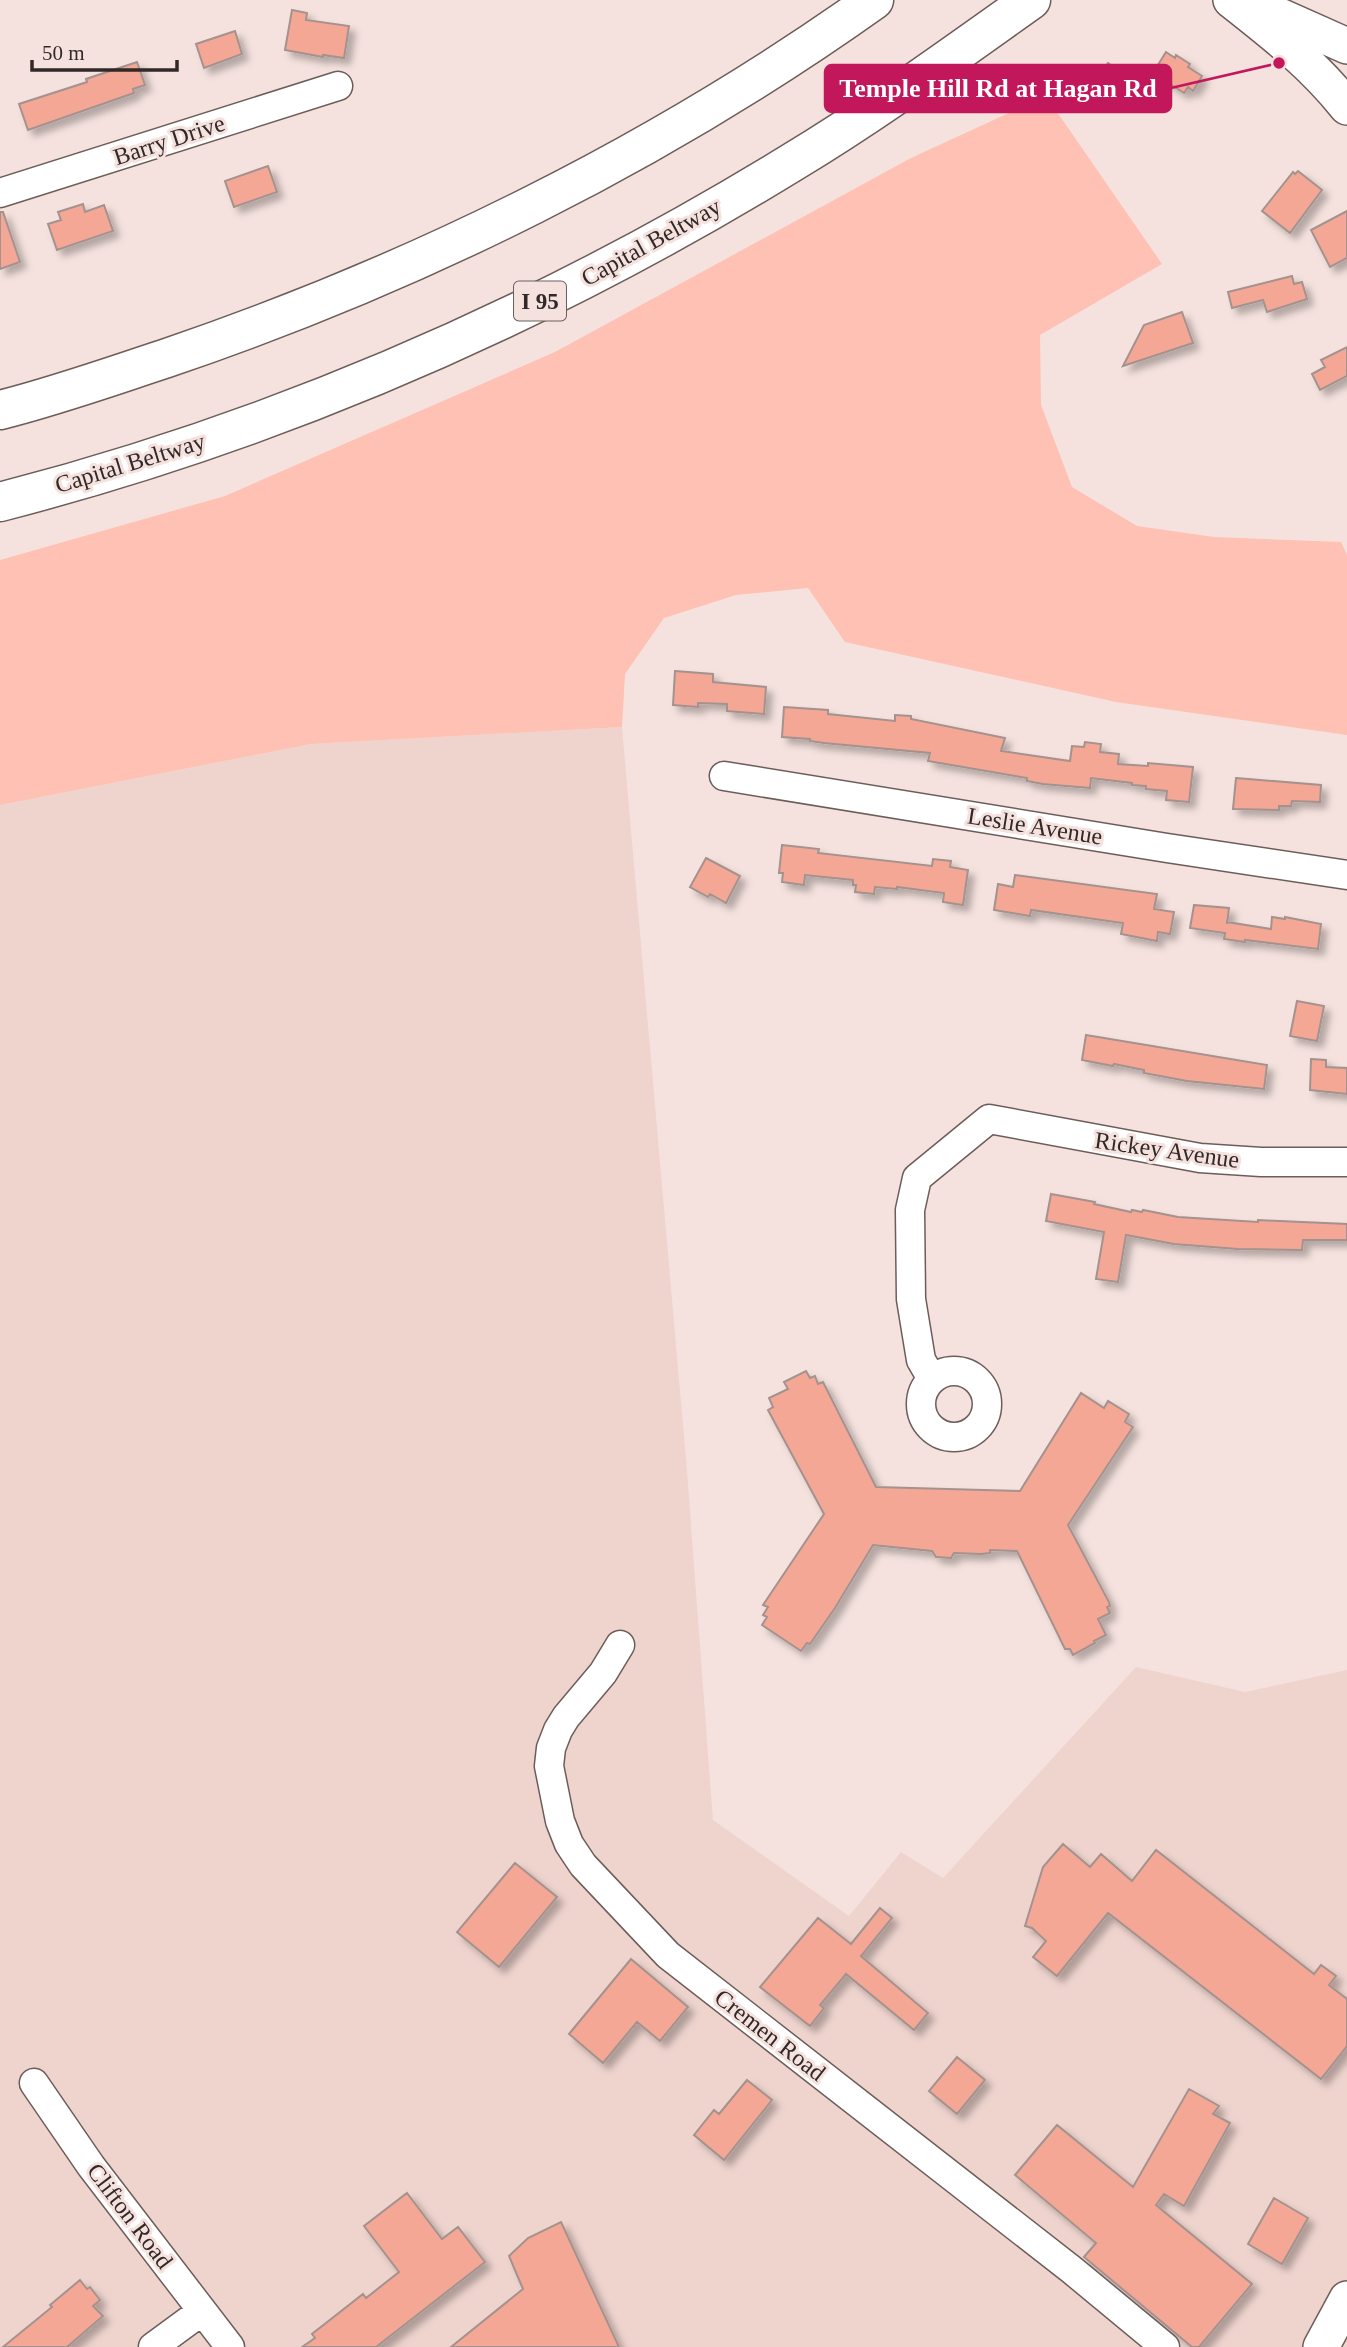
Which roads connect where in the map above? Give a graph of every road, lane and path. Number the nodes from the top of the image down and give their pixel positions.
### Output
1 (874, 0) edge
2 (1031, 0) edge
3 (1231, 0) edge
4 (1245, 0) edge
5 (1347, 46) edge
6 (338, 86) dead end
7 (1344, 99) edge
8 (0, 193) edge
9 (0, 410) edge
10 (0, 502) edge
11 (724, 776) dead end
12 (1347, 875) edge
13 (1347, 1162) edge
14 (932, 1379) dead end
15 (620, 1645) dead end
16 (34, 2083) dead end
17 (1347, 2299) edge
18 (202, 2311) junction
19 (153, 2347) edge
20 (230, 2347) edge
21 (1165, 2347) edge
22 (1321, 2347) edge

1 - 9 highway
2 - 10 highway, Capital Beltway / I 95
3 - 7 main road
4 - 5 main road
6 - 8 street, Barry Drive
11 - 12 street, Leslie Avenue
13 - 14 street, Rickey Avenue
15 - 21 street, Cremen Road
16 - 18 street, Clifton Road
17 - 22 main road
18 - 19 street
18 - 20 street, Clifton Road

